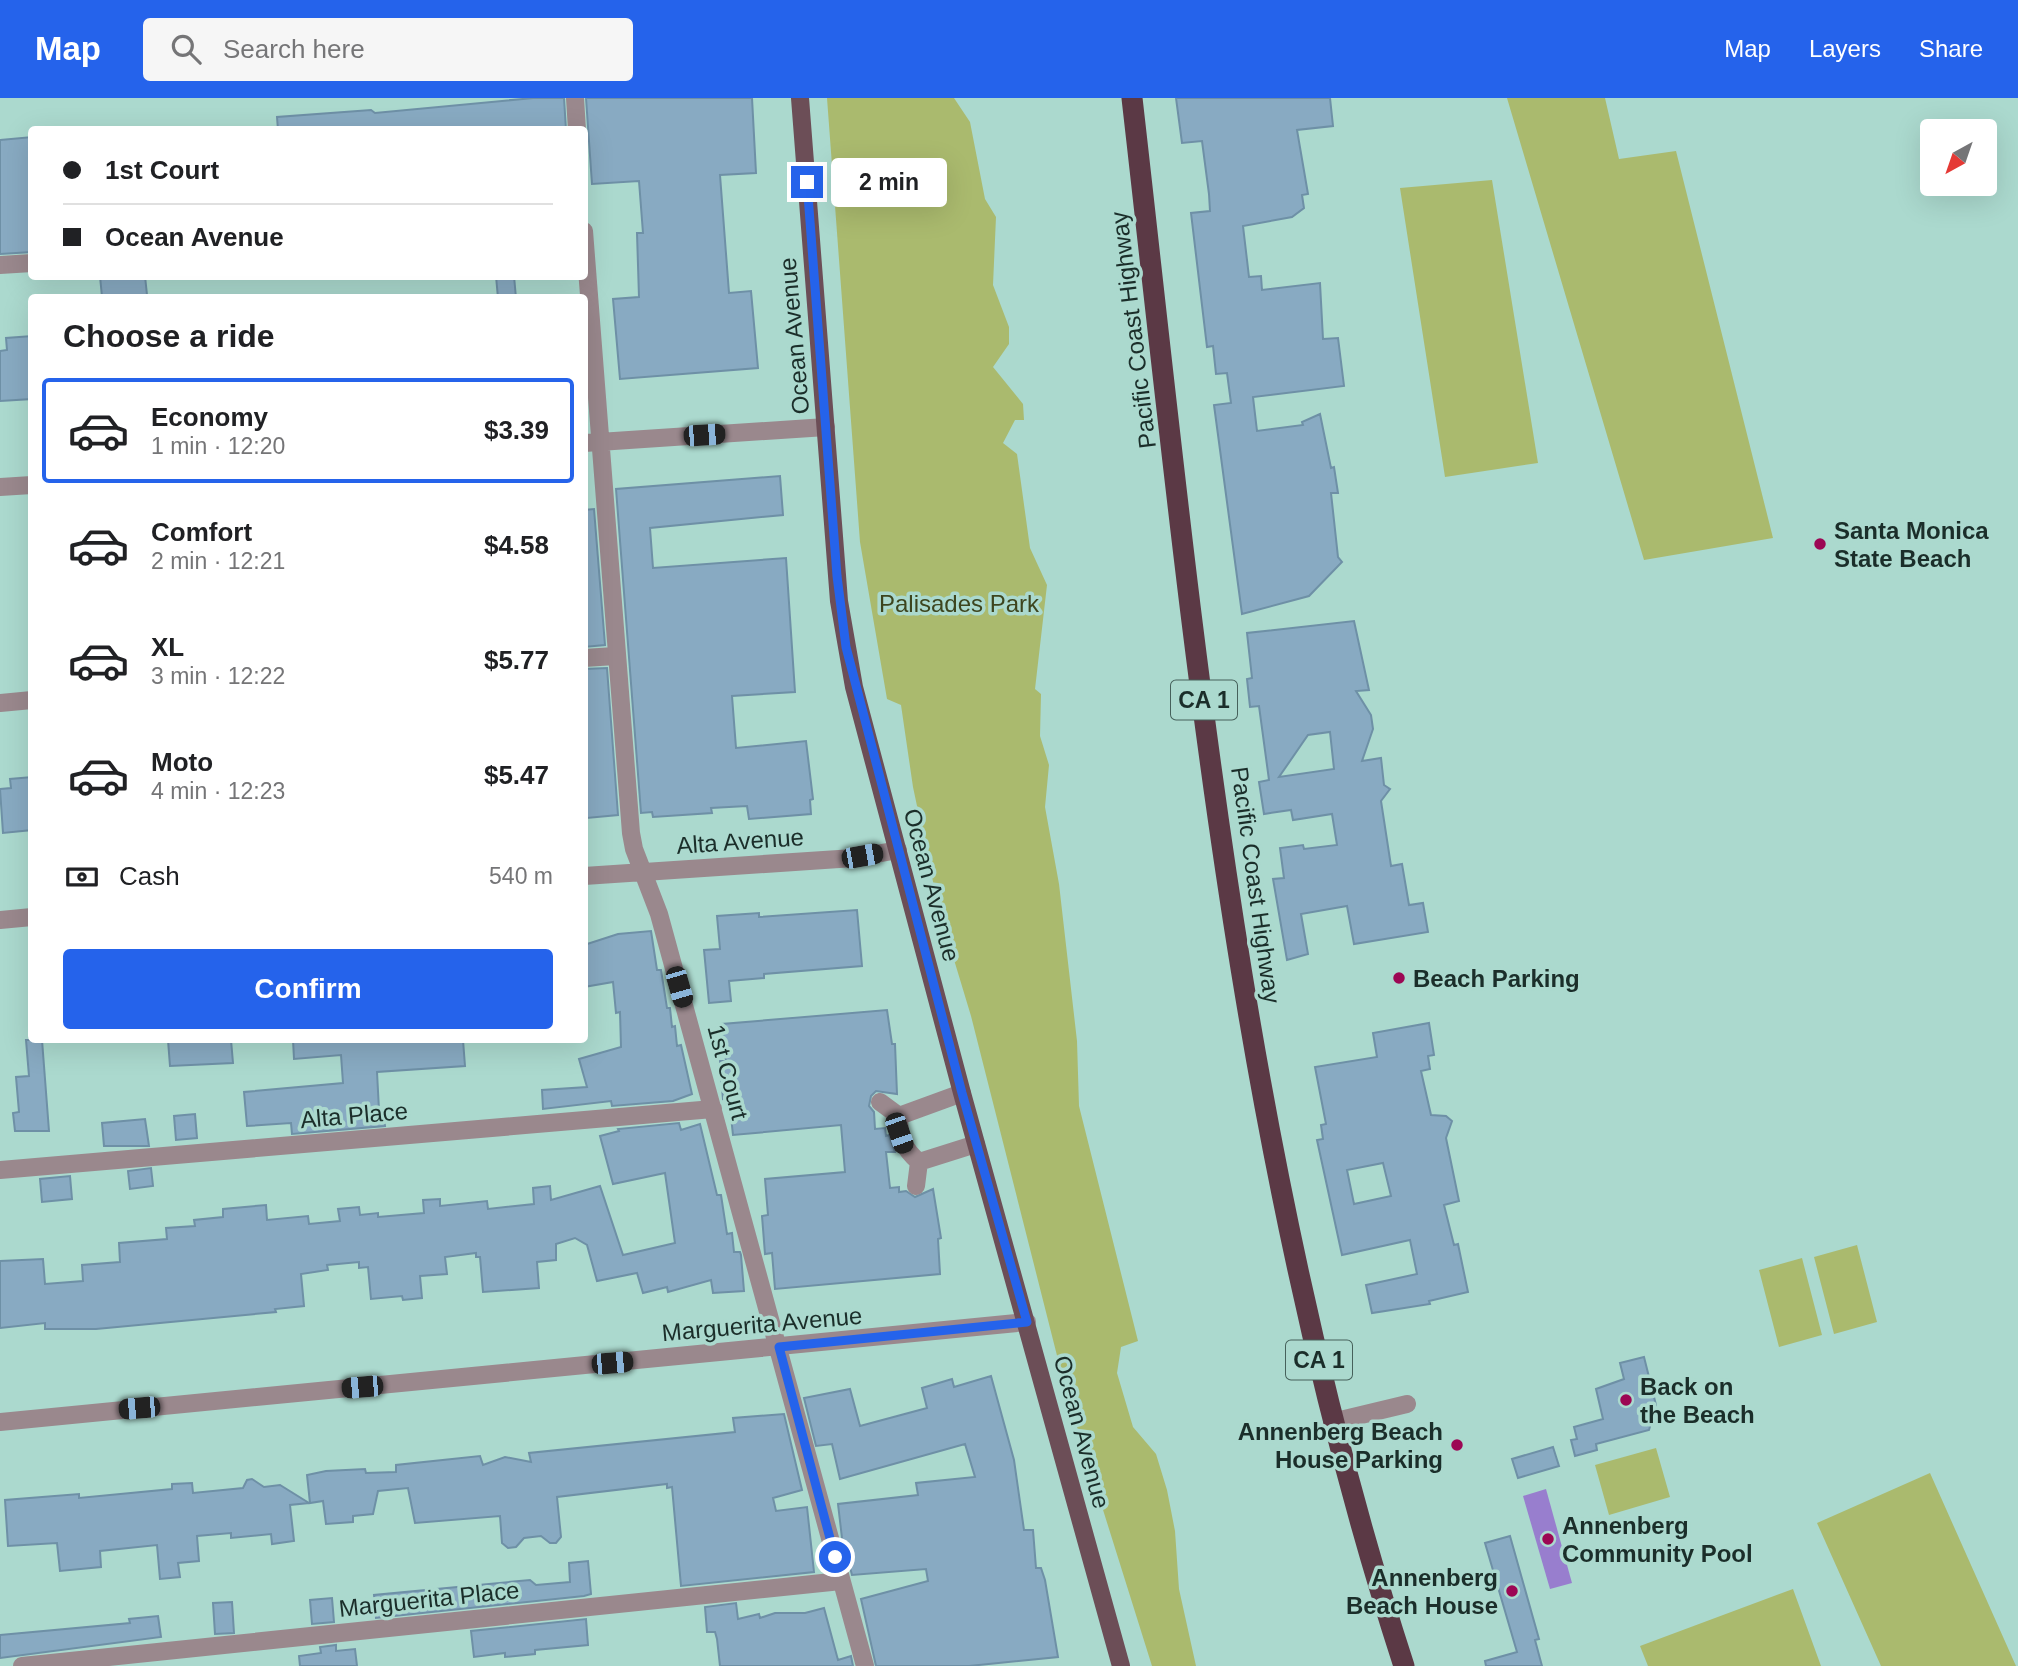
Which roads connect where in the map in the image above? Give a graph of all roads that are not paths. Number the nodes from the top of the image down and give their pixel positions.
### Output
1 (575, 98) edge
2 (800, 98) edge
3 (1132, 98) edge
4 (577, 126) edge
5 (28, 263) edge
6 (0, 265) edge
7 (588, 336) edge
8 (826, 427) junction
9 (592, 442) edge
10 (28, 485) edge
11 (0, 487) edge
12 (615, 656) junction
13 (588, 658) edge
14 (28, 700) edge
15 (0, 703) edge
16 (898, 850) junction
17 (643, 872) junction
18 (588, 876) edge
19 (28, 917) edge
20 (0, 920) edge
21 (962, 1093) junction
22 (880, 1102) dead end
23 (713, 1109) junction
24 (899, 1116) junction
25 (976, 1144) junction
26 (919, 1162) junction
27 (0, 1170) edge
28 (916, 1186) dead end
29 (1027, 1322) junction
30 (779, 1347) junction
31 (1407, 1404) dead end
32 (0, 1422) edge
33 (1332, 1422) junction
34 (841, 1581) junction
35 (22, 1666) edge
36 (865, 1666) edge
37 (1121, 1666) edge
38 (1404, 1666) edge

1 - 4 street
2 - 8 main road, Ocean Avenue
3 - 33 highway, Pacific Coast Highway / CA 1
5 - 6 street
7 - 9 street, 1st Court
8 - 9 street
8 - 16 main road, Ocean Avenue
9 - 12 street, 1st Court
10 - 11 street
12 - 13 street
12 - 17 street, 1st Court
14 - 15 street
16 - 17 street, Alta Avenue
16 - 21 main road, Ocean Avenue
17 - 18 street, Alta Avenue
17 - 23 street, 1st Court
19 - 20 street
21 - 24 street
21 - 25 main road, Ocean Avenue
22 - 24 street
23 - 27 street, Alta Place
23 - 30 street, 1st Court
24 - 26 street
25 - 26 street
25 - 29 main road, Ocean Avenue
26 - 28 street
29 - 30 street, Marguerita Avenue
29 - 37 main road, Ocean Avenue
30 - 32 street, Marguerita Avenue
30 - 34 street, 1st Court
31 - 33 street
33 - 38 highway, Pacific Coast Highway / CA 1
34 - 35 street, Marguerita Place
34 - 36 street, 1st Court

